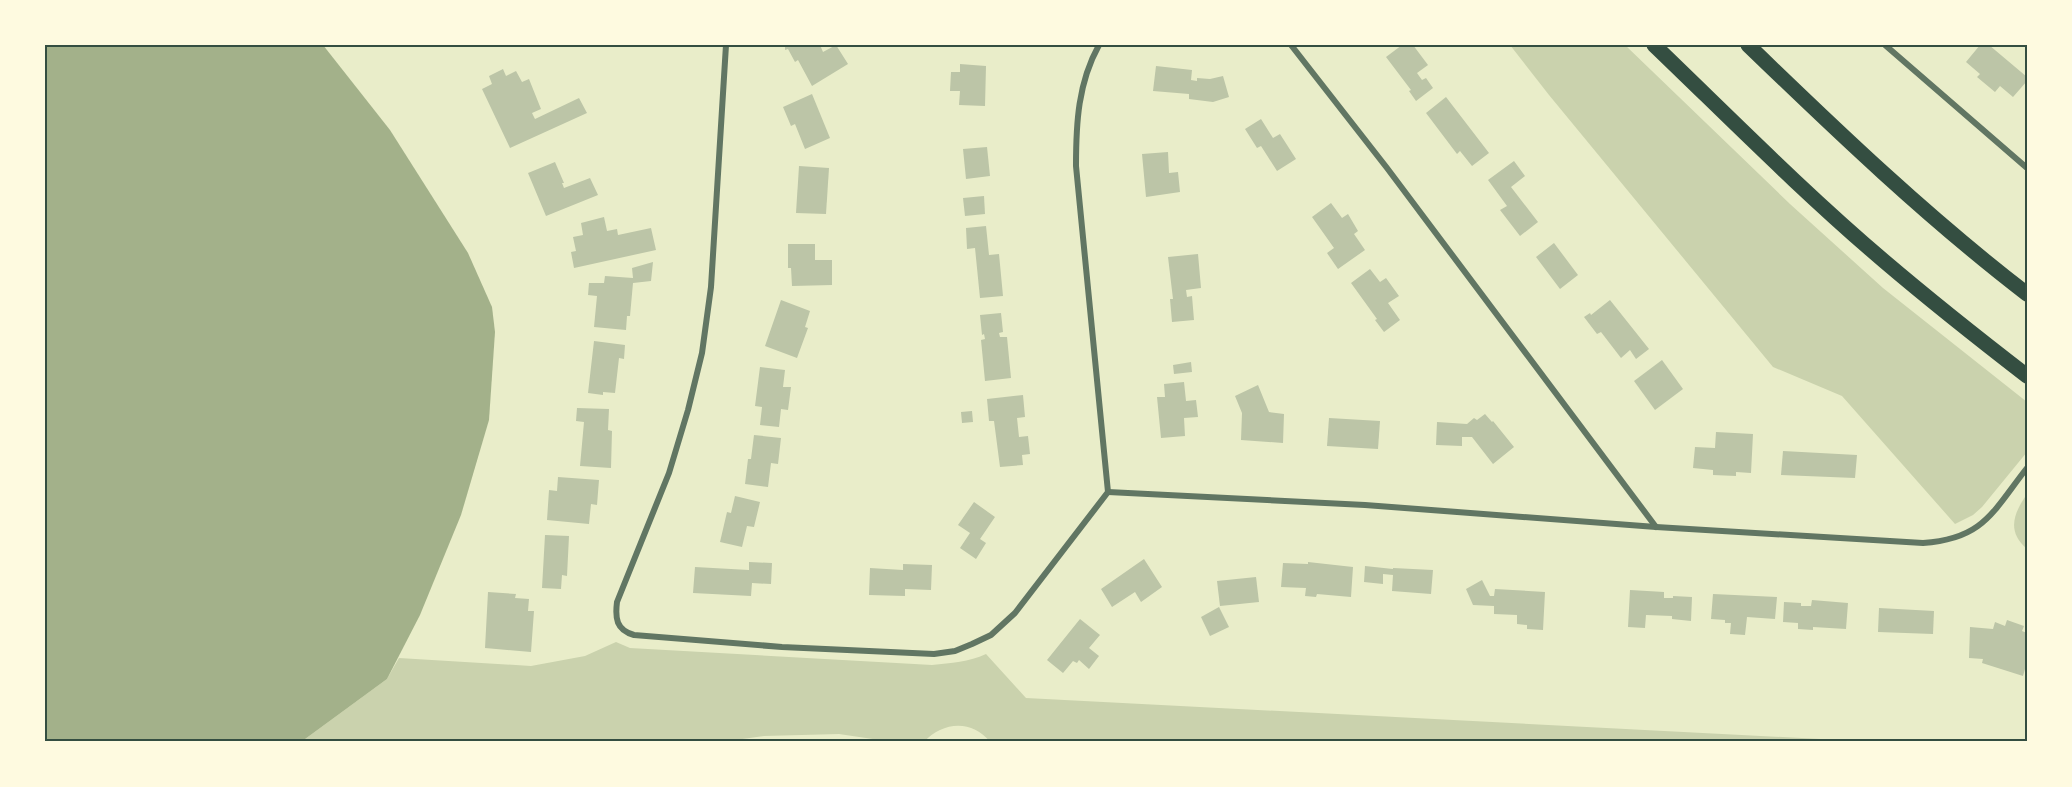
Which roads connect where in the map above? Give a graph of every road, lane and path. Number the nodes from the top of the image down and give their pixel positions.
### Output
1 (726, 45) edge
2 (1099, 45) edge
3 (1291, 45) edge
4 (1654, 45) edge
5 (1748, 45) edge
6 (1885, 45) edge
7 (2027, 168) edge
8 (2027, 294) edge
9 (2027, 376) edge
10 (2027, 468) edge
11 (1108, 492) junction
12 (1656, 527) junction

1 - 11 street
2 - 11 street
3 - 12 street
4 - 9 highway
5 - 8 highway
6 - 7 street
10 - 12 street
11 - 12 street

